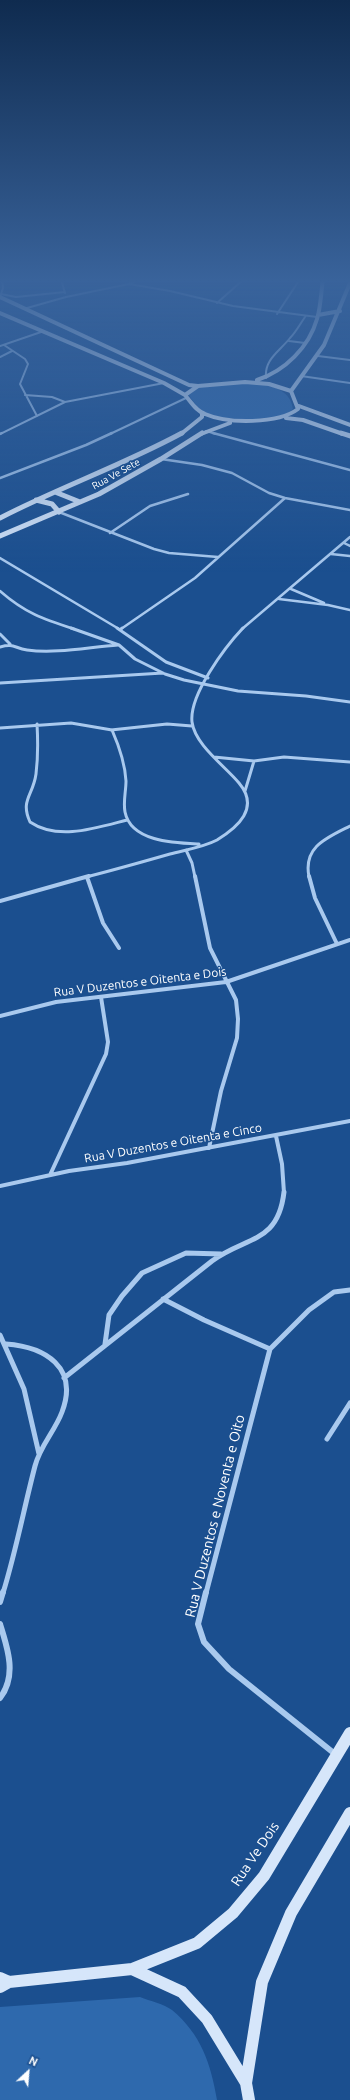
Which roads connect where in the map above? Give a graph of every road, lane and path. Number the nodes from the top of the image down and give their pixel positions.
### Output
1 (23, 377) edge
2 (150, 377) edge
3 (174, 377) edge
4 (299, 377) edge
5 (307, 377) edge
6 (266, 378) edge
7 (253, 381) junction
8 (164, 383) junction
9 (350, 383) edge
10 (198, 386) junction
11 (290, 391) junction
12 (25, 394) junction
13 (186, 397) junction
14 (66, 402) junction
15 (299, 406) junction
16 (202, 413) junction
17 (37, 416) junction
18 (282, 418) junction
19 (236, 421) junction
20 (350, 424) edge
21 (205, 431) junction
22 (0, 434) edge
23 (350, 435) edge
24 (161, 444) junction
25 (172, 447) junction
26 (161, 459) junction
27 (350, 470) edge
28 (0, 478) edge
29 (55, 492) junction
30 (188, 494) dead end
31 (285, 498) junction
32 (36, 500) junction
33 (80, 502) junction
34 (350, 510) edge
35 (59, 512) junction
36 (0, 518) edge
37 (110, 533) junction
38 (0, 536) edge
39 (350, 537) edge
40 (344, 543) junction
41 (350, 546) edge
42 (330, 554) junction
43 (350, 556) edge
44 (0, 558) edge
45 (218, 558) junction
46 (291, 589) junction
47 (0, 591) edge
48 (279, 599) junction
49 (328, 605) junction
50 (350, 610) edge
51 (120, 630) junction
52 (0, 634) edge
53 (10, 644) junction
54 (119, 644) junction
55 (0, 646) edge
56 (165, 674) junction
57 (208, 678) junction
58 (0, 683) edge
59 (204, 684) junction
60 (350, 702) edge
61 (37, 724) junction
62 (192, 726) junction
63 (0, 728) edge
64 (111, 730) junction
65 (214, 757) junction
66 (254, 761) junction
67 (350, 762) edge
68 (244, 791) junction
69 (128, 820) junction
70 (350, 826) edge
71 (203, 844) junction
72 (186, 850) junction
73 (87, 877) junction
74 (0, 901) edge
75 (350, 940) edge
76 (337, 944) junction
77 (119, 948) dead end
78 (226, 982) junction
79 (101, 997) junction
80 (0, 1016) edge
81 (350, 1121) edge
82 (276, 1136) junction
83 (209, 1148) junction
84 (50, 1175) junction
85 (0, 1186) edge
86 (222, 1254) junction
87 (350, 1290) edge
88 (163, 1299) junction
89 (0, 1335) edge
90 (6, 1344) junction
91 (105, 1344) junction
92 (270, 1349) junction
93 (64, 1378) junction
94 (350, 1403) edge
95 (327, 1439) dead end
96 (39, 1454) junction
97 (0, 1602) edge
98 (0, 1624) edge
99 (0, 1698) edge
100 (350, 1733) edge
101 (336, 1755) junction
102 (350, 1813) edge
103 (132, 1969) junction
104 (3, 1982) edge
105 (246, 2083) junction
106 (249, 2100) edge

1 - 12 street
2 - 8 main road
3 - 10 main road
4 - 11 main road
5 - 9 street
6 - 7 main road
7 - 10 main road
7 - 11 main road
8 - 13 main road
8 - 14 street
10 - 13 main road
11 - 15 main road
12 - 14 street
12 - 17 street
13 - 16 main road
13 - 28 street
14 - 17 street
15 - 18 main road
15 - 20 main road
16 - 19 main road
16 - 24 main road, Rua Ve Sete
17 - 22 street
18 - 19 main road
18 - 23 main road
19 - 21 main road, Rua Ve Sete
21 - 25 main road, Rua Ve Sete
21 - 27 street
24 - 25 main road
24 - 29 main road, Rua Ve Sete
25 - 26 main road, Rua Ve Sete
26 - 31 street
26 - 33 main road, Rua Ve Sete
29 - 32 main road, Rua Ve Sete
29 - 33 main road
30 - 37 street
31 - 34 street
31 - 45 street
32 - 35 main road
32 - 36 main road, Rua Ve Sete
33 - 35 main road, Rua Ve Sete
35 - 37 street
35 - 38 main road, Rua Ve Sete
37 - 45 street
39 - 40 street
40 - 41 street
40 - 42 street
42 - 43 street
42 - 46 street
44 - 51 street
45 - 51 street
46 - 48 street
46 - 49 street
47 - 54 street
48 - 49 street
48 - 57 street
49 - 50 street
51 - 57 street
52 - 53 street
53 - 54 street
53 - 55 street
54 - 56 street
56 - 58 street
56 - 59 street
57 - 59 street
59 - 60 street
59 - 62 street
61 - 63 street
61 - 64 street
61 - 69 street
62 - 64 street
62 - 65 street
64 - 69 street
65 - 66 street
65 - 68 street
66 - 67 street
66 - 68 street
68 - 71 street
69 - 71 street
70 - 76 street
71 - 72 street
72 - 73 street
72 - 78 street
73 - 74 street
73 - 77 street
75 - 76 street, Rua V Duzentos e Oitenta e Dois
76 - 78 street, Rua V Duzentos e Oitenta e Dois
78 - 79 street, Rua V Duzentos e Oitenta e Dois
78 - 83 street
79 - 80 street, Rua V Duzentos e Oitenta e Dois
79 - 84 street
81 - 82 street, Rua V Duzentos e Oitenta e Cinco
82 - 83 street, Rua V Duzentos e Oitenta e Cinco
82 - 86 street
83 - 84 street, Rua V Duzentos e Oitenta e Cinco
84 - 85 street, Rua V Duzentos e Oitenta e Cinco
86 - 88 street
86 - 91 street
87 - 92 street
88 - 91 street
88 - 92 street
89 - 90 street
90 - 93 street
90 - 96 street
91 - 93 street
92 - 101 street, Rua V Duzentos e Noventa e Oito
93 - 96 street
94 - 95 street
96 - 97 street
98 - 99 street
100 - 101 main road, Rua Ve Dois
101 - 103 main road, Rua Ve Dois
102 - 105 main road
103 - 104 main road
103 - 105 main road
105 - 106 main road

